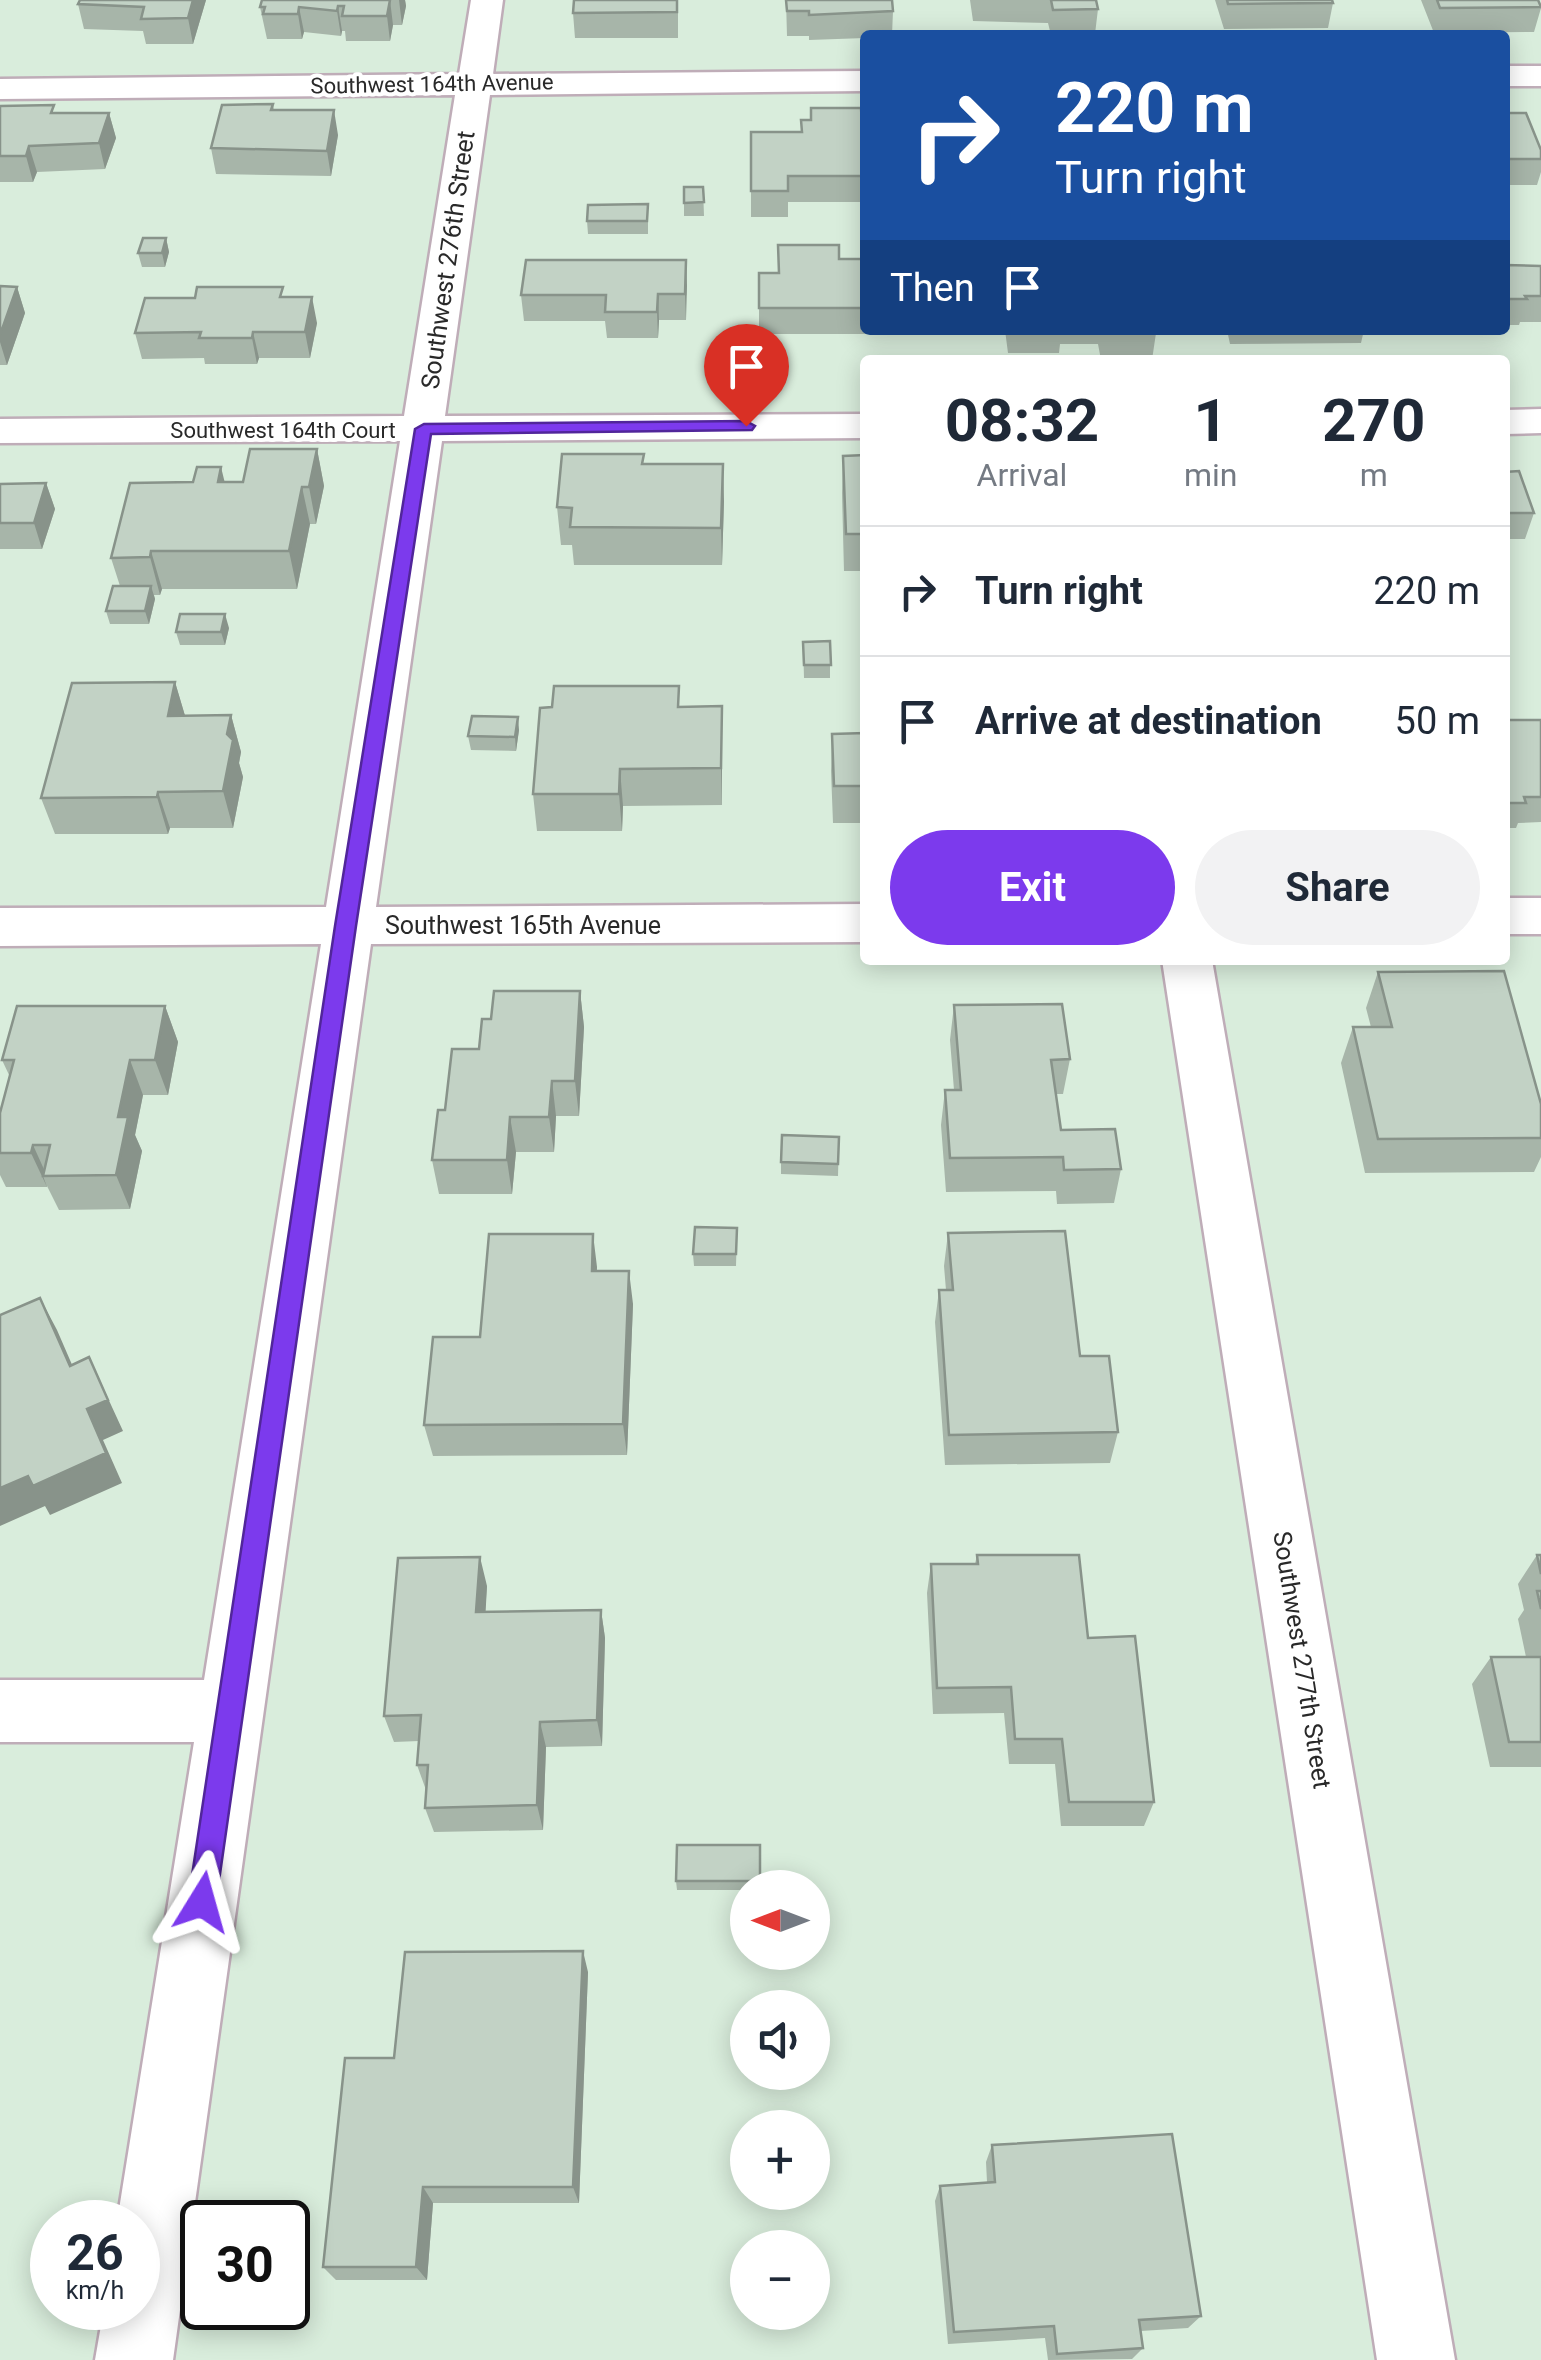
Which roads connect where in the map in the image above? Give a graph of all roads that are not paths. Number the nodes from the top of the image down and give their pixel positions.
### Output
1 (486, 0) edge
2 (1510, 76) edge
3 (1541, 76) edge
4 (860, 81) edge
5 (473, 83) junction
6 (0, 88) edge
7 (1541, 421) edge
8 (1510, 422) edge
9 (860, 426) edge
10 (424, 429) junction
11 (0, 431) edge
12 (1510, 916) edge
13 (1541, 916) edge
14 (860, 923) edge
15 (0, 926) edge
16 (346, 926) junction
17 (1188, 965) edge
18 (230, 1711) junction
19 (0, 1712) edge
20 (134, 2360) edge
21 (1416, 2360) edge

1 - 5 street, Southwest 276th Street
2 - 3 street
4 - 5 street, Southwest 164th Avenue
5 - 6 street, Southwest 164th Avenue
5 - 10 street, Southwest 276th Street
7 - 8 street
9 - 10 street, Southwest 164th Court
10 - 11 street, Southwest 164th Court
10 - 16 street, Southwest 276th Street
12 - 13 street
14 - 16 street, Southwest 165th Avenue
15 - 16 street, Southwest 165th Avenue
16 - 18 street, Southwest 276th Street
17 - 21 street, Southwest 277th Street
18 - 19 street
18 - 20 street, Southwest 276th Street

